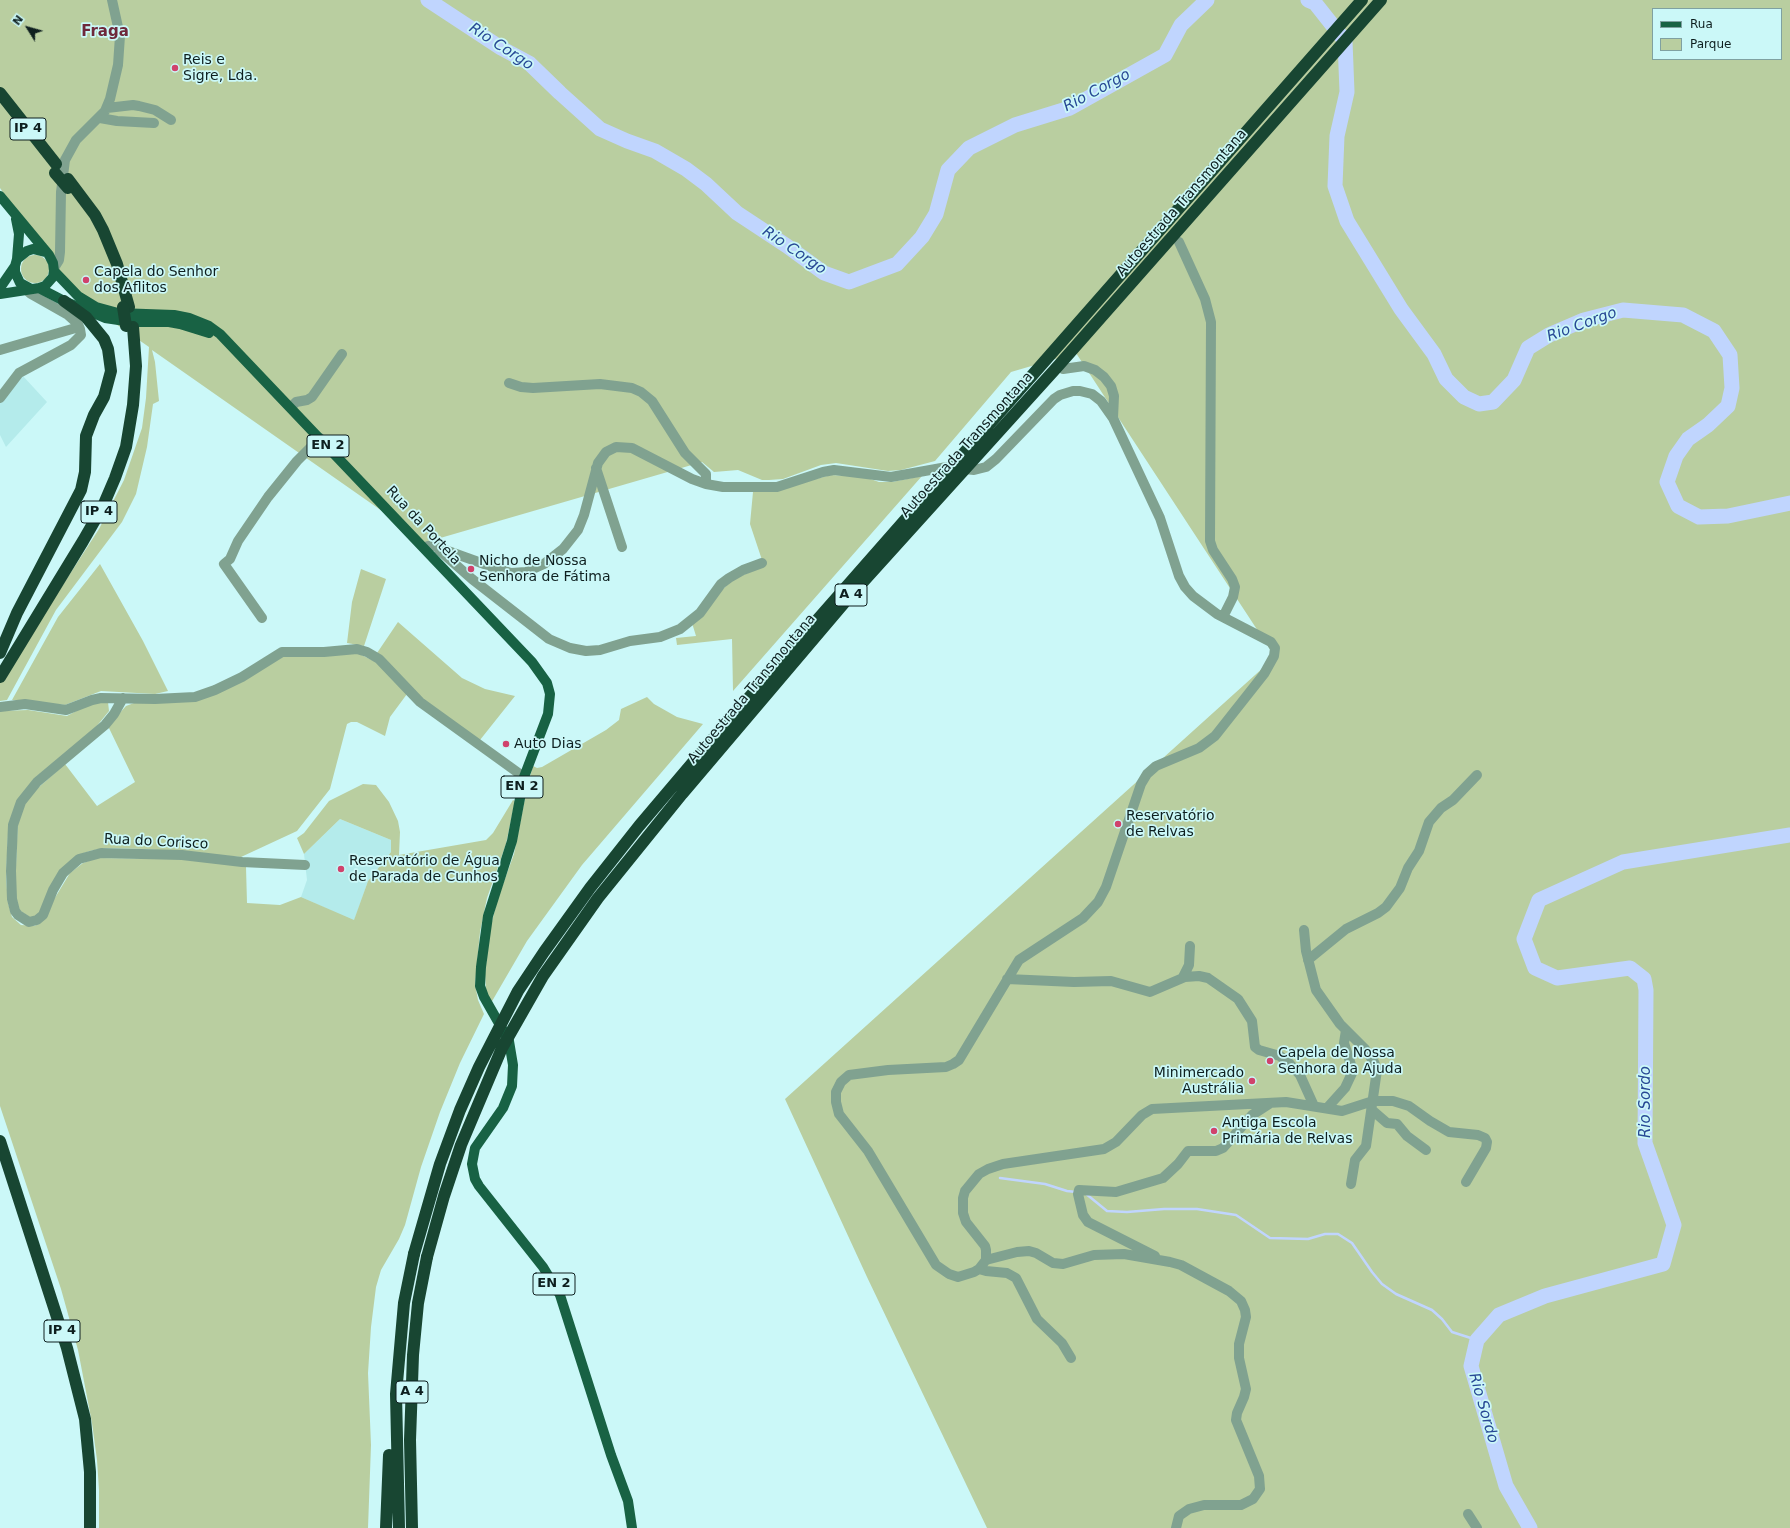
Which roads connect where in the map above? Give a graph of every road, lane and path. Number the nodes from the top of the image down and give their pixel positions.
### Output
1 (112, 0) edge
2 (1362, 0) edge
3 (1381, 0) edge
4 (0, 93) edge
5 (0, 104) edge
6 (107, 108) junction
7 (100, 118) junction
8 (171, 120) dead end
9 (154, 122) dead end
10 (56, 168) junction
11 (0, 196) edge
12 (12, 213) junction
13 (1179, 242) dead end
14 (60, 246) junction
15 (47, 254) junction
16 (16, 262) junction
17 (54, 269) junction
18 (29, 287) junction
19 (0, 288) edge
20 (0, 294) edge
21 (64, 301) junction
22 (79, 327) junction
23 (129, 327) junction
24 (230, 344) junction
25 (0, 350) edge
26 (342, 354) dead end
27 (1063, 369) dead end
28 (509, 383) dead end
29 (0, 398) edge
30 (291, 407) junction
31 (1113, 418) junction
32 (320, 438) junction
33 (596, 468) junction
34 (706, 484) junction
35 (430, 547) junction
36 (622, 547) dead end
37 (762, 563) dead end
38 (1223, 617) junction
39 (262, 618) dead end
40 (0, 653) edge
41 (0, 658) edge
42 (0, 677) edge
43 (123, 698) junction
44 (0, 707) edge
45 (1477, 775) dead end
46 (524, 777) junction
47 (306, 865) dead end
48 (1304, 930) dead end
49 (1190, 946) dead end
50 (1308, 960) junction
51 (1183, 977) junction
52 (1007, 979) junction
53 (1346, 1030) junction
54 (1271, 1102) junction
55 (1372, 1105) junction
56 (1314, 1106) junction
57 (1327, 1108) junction
58 (0, 1141) edge
59 (1426, 1150) dead end
60 (0, 1162) edge
61 (1466, 1182) dead end
62 (1351, 1184) dead end
63 (986, 1260) junction
64 (1168, 1262) junction
65 (979, 1269) junction
66 (1071, 1358) dead end
67 (396, 1439) junction
68 (1468, 1514) dead end
69 (83, 1528) edge
70 (90, 1528) edge
71 (386, 1528) edge
72 (398, 1528) edge
73 (412, 1528) edge
74 (632, 1528) edge
75 (1176, 1528) edge
76 (1477, 1528) edge

1 - 6 street
2 - 67 highway, Autoestrada Transmontana / A 4, bridge
3 - 73 highway, Autoestrada Transmontana / A 4, bridge
4 - 10 highway, IP 4
5 - 10 highway, IP 4
6 - 7 street
6 - 8 street
7 - 9 street
7 - 14 street
10 - 23 highway, IP 4, bridge
11 - 12 main road, EN 2
12 - 15 main road, EN 2
12 - 16 main road, EN 2
13 - 38 street
14 - 15 street
14 - 17 street
15 - 16 main road
15 - 17 main road, EN 2
16 - 18 main road, EN 2
16 - 19 main road
17 - 18 main road
17 - 24 main road, Rua da Portela / EN 2
18 - 20 main road
18 - 21 main road, Rua da Portela / EN 2
18 - 22 street
21 - 24 main road, Rua da Portela / EN 2
21 - 40 highway
22 - 25 street
22 - 29 street
23 - 41 highway, IP 4
23 - 42 highway, IP 4
24 - 30 main road, Rua da Portela / EN 2
26 - 30 street
27 - 31 street
28 - 34 street
30 - 32 main road, Rua da Portela / EN 2
31 - 34 street
31 - 38 street
32 - 35 main road, Rua da Portela / EN 2
32 - 39 street
33 - 34 street
33 - 35 street
33 - 36 street
35 - 37 street
35 - 46 main road, Rua da Portela / EN 2
38 - 52 street
43 - 44 street
43 - 46 street
43 - 47 street, Rua do Corisco
45 - 50 street
46 - 74 main road, Rua da Portela / EN 2
48 - 50 street
49 - 51 street
50 - 53 street
51 - 52 street
51 - 56 street
52 - 65 street
53 - 55 street
53 - 57 street
54 - 56 street
54 - 63 street
54 - 64 street
55 - 57 street
55 - 59 street
55 - 61 street
55 - 62 street
56 - 57 street
58 - 70 highway, IP 4
60 - 69 highway, IP 4
63 - 64 street
63 - 65 street
64 - 75 street
65 - 66 street
67 - 71 highway
67 - 72 highway, Autoestrada Transmontana / A 4
68 - 76 street

